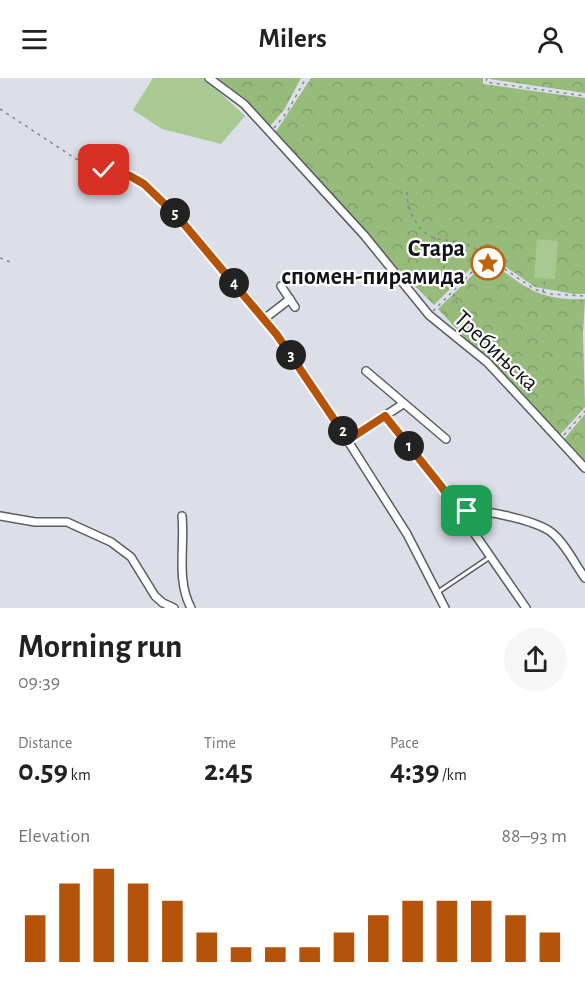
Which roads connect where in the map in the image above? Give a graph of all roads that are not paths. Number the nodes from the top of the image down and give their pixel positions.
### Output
1 (210, 78) edge
2 (202, 248) road end
3 (281, 286) dead end
4 (290, 299) junction
5 (295, 307) dead end
6 (264, 319) junction
7 (366, 371) dead end
8 (403, 404) junction
9 (385, 416) junction
10 (446, 439) dead end
11 (348, 440) junction
12 (585, 468) edge
13 (460, 513) junction
14 (0, 516) edge
15 (182, 516) dead end
16 (490, 557) junction
17 (585, 578) edge
18 (438, 592) junction
19 (174, 608) edge
20 (192, 608) edge
21 (445, 608) edge
22 (526, 608) edge

1 - 12 street, Требињска
2 - 6 street
3 - 4 street
4 - 5 street
4 - 6 street
6 - 11 street
7 - 8 street
8 - 9 street
8 - 10 street
9 - 11 street
9 - 13 street
11 - 18 street
13 - 16 street
13 - 17 street
14 - 19 street
15 - 20 street
16 - 18 lane
16 - 22 street
18 - 21 street

